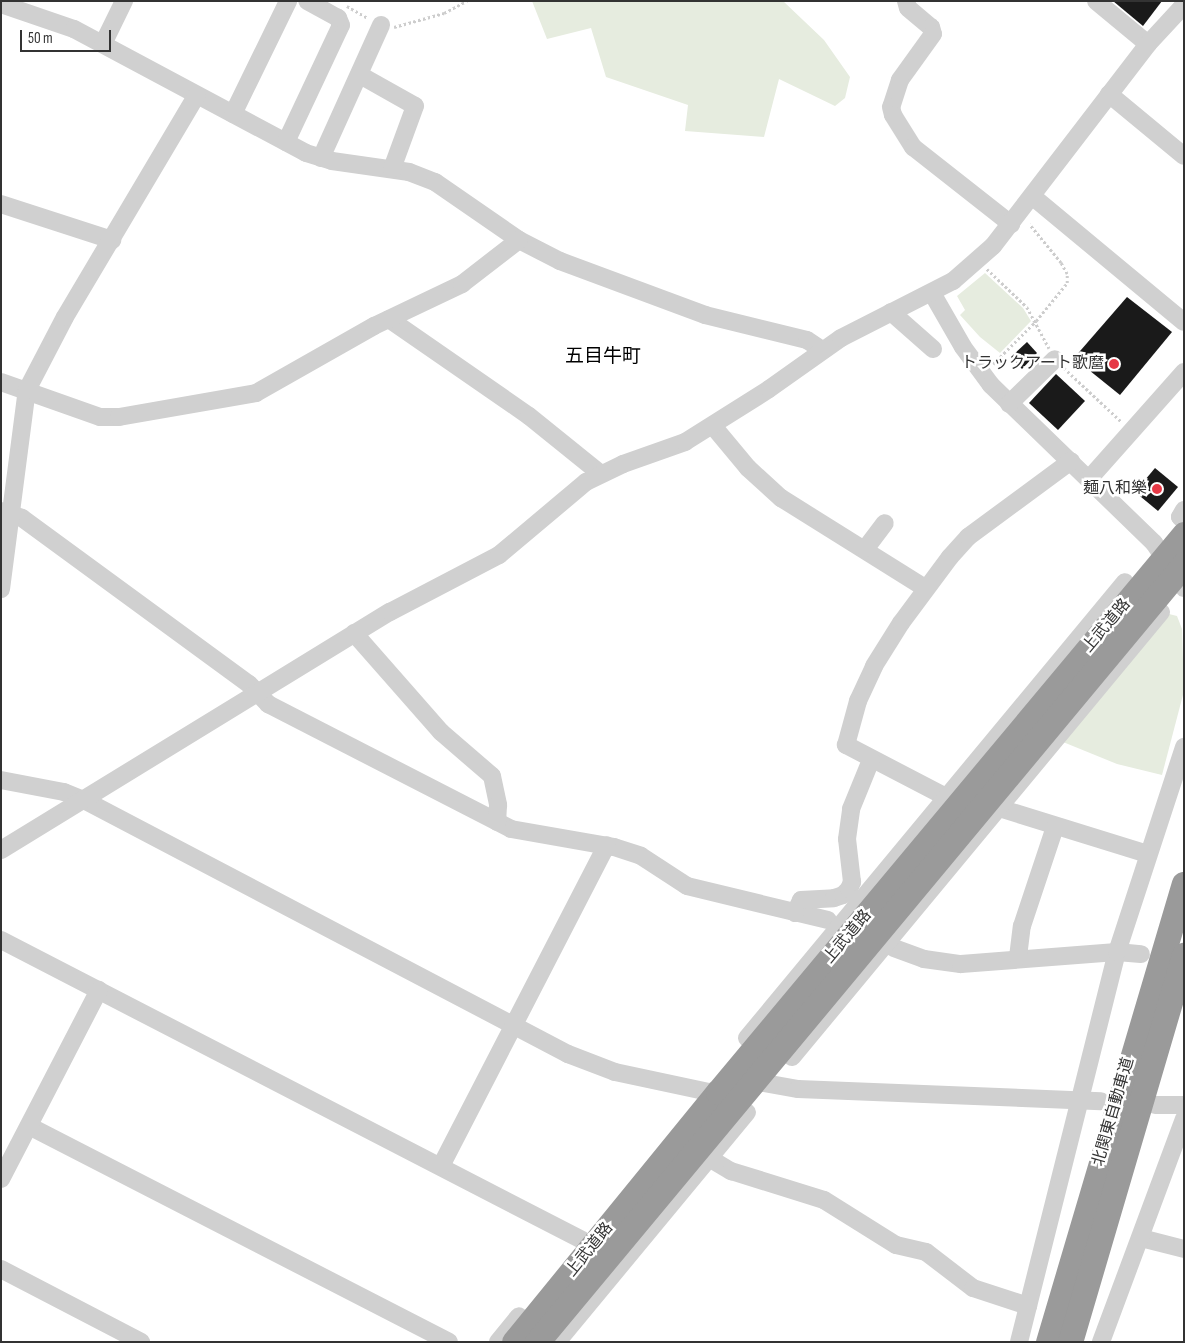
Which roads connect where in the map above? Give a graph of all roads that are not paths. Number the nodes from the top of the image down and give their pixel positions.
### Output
1 (124, 1) edge
2 (288, 1) edge
3 (307, 1) edge
4 (906, 1) edge
5 (1096, 1) edge
6 (1, 4) edge
7 (1184, 5) edge
8 (381, 25) road end
9 (103, 44) junction
10 (1148, 44) junction
11 (360, 75) junction
12 (1109, 94) junction
13 (197, 95) junction
14 (233, 114) junction
15 (286, 142) junction
16 (1184, 156) edge
17 (321, 158) junction
18 (392, 169) junction
19 (1032, 196) junction
20 (1, 204) edge
21 (1015, 219) junction
22 (112, 240) junction
23 (519, 240) junction
24 (932, 293) junction
25 (891, 312) junction
26 (389, 319) junction
27 (1184, 322) edge
28 (933, 349) dead end
29 (822, 350) junction
30 (1055, 359) dead end
31 (1184, 372) edge
32 (1, 382) edge
33 (27, 390) junction
34 (1009, 404) junction
35 (713, 426) junction
36 (1071, 462) junction
37 (601, 474) junction
38 (1089, 479) junction
39 (1184, 510) edge
40 (6, 512) edge
41 (1184, 521) edge
42 (885, 523) dead end
43 (1184, 534) edge
44 (866, 548) junction
45 (1177, 572) edge
46 (1125, 582) dead end
47 (925, 588) junction
48 (1, 589) edge
49 (1161, 612) dead end
50 (354, 633) junction
51 (1099, 676) junction
52 (256, 692) junction
53 (1042, 694) junction
54 (1184, 747) edge
55 (871, 760) junction
56 (1, 780) edge
57 (946, 797) junction
58 (84, 800) junction
59 (999, 808) junction
60 (497, 822) junction
61 (1055, 827) junction
62 (607, 845) junction
63 (1, 850) edge
64 (1148, 854) junction
65 (1184, 884) edge
66 (795, 913) junction
67 (828, 920) dead end
68 (896, 921) junction
69 (1, 940) edge
70 (894, 948) dead end
71 (1117, 952) junction
72 (1141, 954) dead end
73 (1184, 954) edge
74 (1018, 957) junction
75 (822, 958) junction
76 (99, 990) junction
77 (512, 1025) junction
78 (747, 1038) dead end
79 (792, 1057) dead end
80 (752, 1083) junction
81 (718, 1092) junction
82 (1078, 1101) junction
83 (1101, 1101) dead end
84 (1155, 1105) dead end
85 (1184, 1105) edge
86 (747, 1112) dead end
87 (1184, 1119) edge
88 (679, 1123) dead end
89 (29, 1126) junction
90 (709, 1158) junction
91 (441, 1166) junction
92 (1, 1179) edge
93 (639, 1232) junction
94 (1141, 1238) junction
95 (582, 1240) junction
96 (1184, 1249) edge
97 (1, 1270) edge
98 (1028, 1306) junction
99 (141, 1342) edge
100 (449, 1342) edge
101 (498, 1342) edge
102 (514, 1342) edge
103 (537, 1342) edge
104 (557, 1342) edge
105 (1018, 1342) edge
106 (1048, 1342) edge
107 (1070, 1342) edge
108 (1101, 1342) edge

1 - 9 street
2 - 14 street
3 - 15 street
4 - 21 street
5 - 10 street
6 - 9 street
7 - 10 street
8 - 11 street
9 - 13 street
10 - 12 street
11 - 17 street
11 - 18 street
12 - 16 street
12 - 19 street
13 - 14 street
13 - 22 street
14 - 15 street
15 - 17 street
17 - 18 street
18 - 23 street
19 - 21 street
19 - 27 street
20 - 22 street
21 - 24 street
22 - 33 street
23 - 26 street
23 - 29 street
24 - 25 street
24 - 34 street
25 - 28 street
25 - 29 street
26 - 33 street
26 - 37 street
29 - 35 street
30 - 34 street
31 - 38 street
32 - 33 street
33 - 40 street
34 - 36 street
35 - 37 street
35 - 44 street
36 - 38 street
36 - 47 street
37 - 50 street
38 - 45 street
39 - 41 street
40 - 48 street
40 - 52 street
42 - 44 street
43 - 45 highway, 上武道路
44 - 47 street
45 - 51 highway, 上武道路
45 - 53 highway, 上武道路
46 - 53 street
47 - 55 street
49 - 51 street
50 - 52 street
50 - 60 street
51 - 59 street
51 - 68 highway, 上武道路
52 - 58 street
52 - 60 street
53 - 57 street
53 - 75 highway, 上武道路
54 - 64 street
55 - 57 street
55 - 66 street
56 - 58 street
57 - 75 street
58 - 63 street
58 - 77 street
59 - 61 street
59 - 68 street
60 - 62 street
61 - 64 street
61 - 74 street
62 - 66 street
62 - 77 street
64 - 71 street
65 - 106 highway, 北関東自動車道
66 - 67 street
68 - 79 street
68 - 80 highway, 上武道路
69 - 76 street
70 - 74 street
71 - 72 street
71 - 74 street
71 - 82 street
73 - 107 highway, 北関東自動車道
75 - 78 street
75 - 81 highway, 上武道路
76 - 89 street
76 - 91 street
77 - 81 street
77 - 91 street
80 - 81 street
80 - 82 street
80 - 93 highway, 上武道路
81 - 102 highway, 上武道路
82 - 83 street
82 - 98 street
84 - 85 street
86 - 90 street
87 - 94 street
88 - 95 street
89 - 92 street
89 - 100 street
90 - 93 street
90 - 98 street
91 - 95 street
93 - 103 highway, 上武道路
93 - 104 street
94 - 96 street
94 - 108 street
95 - 101 street
97 - 99 street
98 - 105 street

